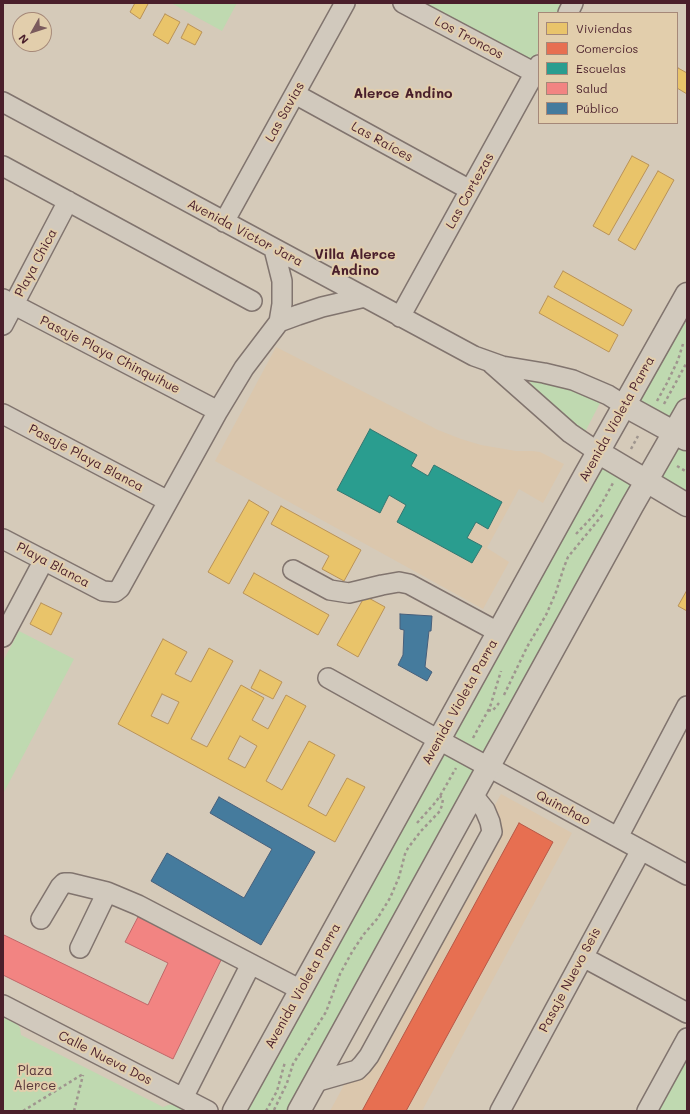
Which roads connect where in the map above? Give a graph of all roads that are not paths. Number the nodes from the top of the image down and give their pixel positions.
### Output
1 (345, 3) edge
2 (403, 3) edge
3 (573, 3) edge
4 (568, 12) edge
5 (537, 69) edge
6 (295, 94) junction
7 (3, 102) edge
8 (3, 166) edge
9 (470, 190) junction
10 (68, 201) junction
11 (224, 222) junction
12 (274, 249) junction
13 (687, 294) edge
14 (365, 297) junction
15 (252, 301) dead end
16 (8, 302) edge
17 (400, 317) junction
18 (279, 322) junction
19 (3, 325) edge
20 (495, 364) junction
21 (624, 404) junction
22 (687, 410) edge
23 (218, 411) junction
24 (3, 414) edge
25 (681, 436) edge
26 (598, 452) junction
27 (646, 481) junction
28 (168, 501) junction
29 (687, 506) edge
30 (3, 539) edge
31 (44, 560) junction
32 (293, 570) dead end
33 (498, 632) junction
34 (3, 637) edge
35 (328, 678) dead end
36 (687, 706) edge
37 (439, 740) junction
38 (489, 767) junction
39 (473, 795) junction
40 (618, 837) junction
41 (641, 850) junction
42 (687, 875) edge
43 (107, 892) junction
44 (41, 919) dead end
45 (80, 948) dead end
46 (583, 957) junction
47 (252, 964) junction
48 (301, 990) junction
49 (3, 1005) edge
50 (687, 1013) edge
51 (687, 1038) edge
52 (315, 1082) junction
53 (183, 1098) junction
54 (208, 1111) edge
55 (234, 1111) edge
56 (299, 1111) edge
57 (500, 1111) edge
58 (647, 1111) edge

1 - 6 street, Las Savias
2 - 5 street, Los Troncos
3 - 4 street
5 - 9 street, Las Cortezas
6 - 9 street, Las Raíces
6 - 11 street, Las Savias
7 - 11 street, Avenida Víctor Jara
8 - 10 street
9 - 17 street, Las Cortezas
10 - 15 street
10 - 16 street, Playa Chica
11 - 12 street, Avenida Víctor Jara
12 - 14 street, Avenida Víctor Jara
12 - 18 street
13 - 21 main road, Avenida Violeta Parra
14 - 17 street, Avenida Víctor Jara
14 - 18 street
16 - 19 street, Playa Chica
16 - 23 street, Pasaje Playa Chinquihue
17 - 20 street, Avenida Víctor Jara
18 - 23 street
20 - 21 street, Avenida Víctor Jara
20 - 26 street, Avenida Víctor Jara
21 - 25 main road
21 - 26 main road, Avenida Violeta Parra
22 - 25 main road
23 - 28 street
24 - 28 street, Pasaje Playa Blanca
25 - 27 main road
26 - 27 main road
26 - 33 main road, Avenida Violeta Parra
27 - 29 main road
27 - 38 main road
28 - 31 street, Playa Blanca
30 - 31 street, Playa Blanca
31 - 34 street
32 - 33 street
33 - 37 main road, Avenida Violeta Parra
35 - 37 street, Quinchao
36 - 40 street
37 - 38 street, Quinchao
37 - 48 main road, Avenida Violeta Parra
38 - 39 main road
38 - 40 street, Quinchao
39 - 52 main road
39 - 52 street
40 - 41 street, Quinchao
41 - 42 street, Quinchao
41 - 46 street, Pasaje Nuevo Seis
43 - 44 street
43 - 45 street
43 - 47 street
46 - 50 street
46 - 57 street, Pasaje Nuevo Seis
47 - 48 street
47 - 53 street
48 - 55 main road, Avenida Violeta Parra
49 - 53 street, Calle Nueva Dos
51 - 58 street
52 - 56 main road
53 - 54 street, Calle Nueva Dos

